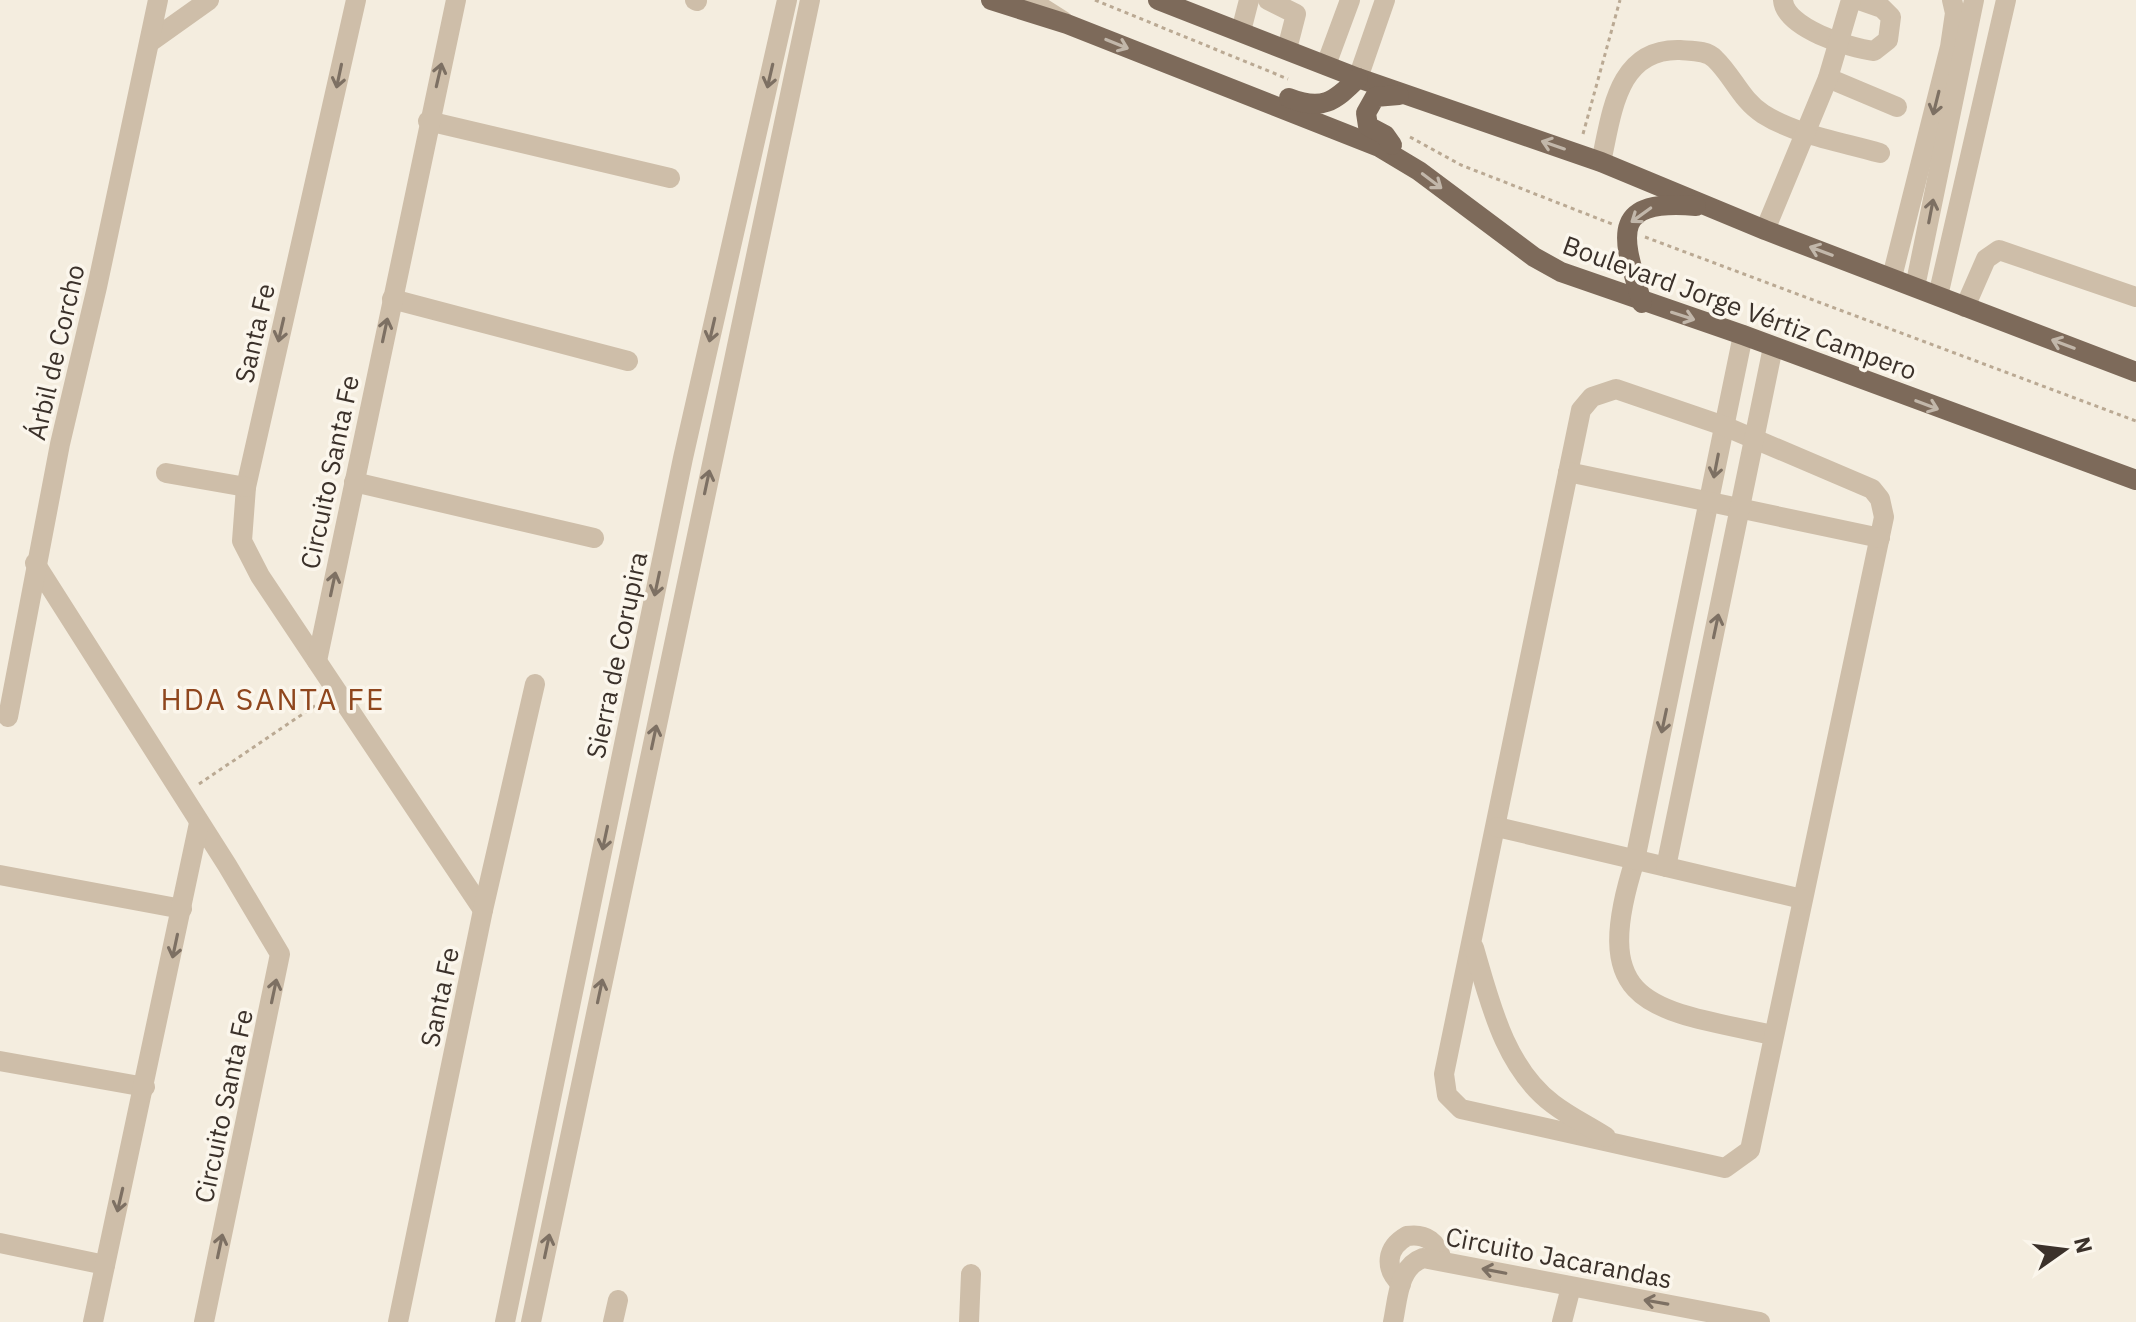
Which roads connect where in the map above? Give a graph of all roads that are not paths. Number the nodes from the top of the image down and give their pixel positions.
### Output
1 (158, 0) edge
2 (209, 0) edge
3 (356, 0) edge
4 (456, 0) edge
5 (787, 0) edge
6 (810, 0) edge
7 (991, 0) edge
8 (1030, 0) edge
9 (1158, 0) edge
10 (1249, 0) edge
11 (1268, 0) edge
12 (1350, 0) edge
13 (1385, 0) edge
14 (1783, 0) edge
15 (1851, 0) edge
16 (1859, 0) edge
17 (1952, 0) edge
18 (2006, 0) edge
19 (1973, 6) edge
20 (2001, 23) junction
21 (1067, 24) junction
22 (1241, 31) junction
23 (1839, 41) junction
24 (150, 42) junction
25 (1287, 49) junction
26 (1326, 65) junction
27 (1358, 78) junction
28 (1828, 78) junction
29 (1221, 85) junction
30 (1407, 94) junction
31 (1897, 107) dead end
32 (428, 121) junction
33 (1808, 131) junction
34 (1880, 153) dead end
35 (1395, 156) junction
36 (1601, 162) junction
37 (670, 178) dead end
38 (1716, 208) junction
39 (1765, 230) junction
40 (1892, 277) junction
41 (1915, 287) junction
42 (1938, 296) junction
43 (2136, 297) edge
44 (392, 299) junction
45 (1642, 303) junction
46 (1965, 307) junction
47 (1743, 335) junction
48 (1773, 347) junction
49 (628, 361) dead end
50 (2136, 372) edge
51 (1724, 426) junction
52 (1754, 439) junction
53 (2076, 460) junction
54 (2136, 468) edge
55 (1568, 472) junction
56 (166, 473) dead end
57 (2136, 480) edge
58 (354, 482) junction
59 (246, 487) junction
60 (1709, 502) junction
61 (1740, 509) junction
62 (594, 538) dead end
63 (1880, 538) junction
64 (35, 563) junction
65 (317, 661) junction
66 (535, 684) dead end
67 (8, 717) dead end
68 (199, 823) junction
69 (1497, 827) junction
70 (1635, 860) junction
71 (227, 865) junction
72 (1666, 867) junction
73 (191, 870) junction
74 (0, 875) edge
75 (1802, 899) junction
76 (182, 909) junction
77 (483, 910) junction
78 (1473, 944) junction
79 (1773, 1035) junction
80 (0, 1061) edge
81 (145, 1087) junction
82 (1620, 1145) junction
83 (0, 1243) edge
84 (105, 1265) junction
85 (971, 1274) dead end
86 (1571, 1287) junction
87 (618, 1300) dead end
88 (1726, 1319) edge
89 (93, 1322) edge
90 (204, 1322) edge
91 (398, 1322) edge
92 (505, 1322) edge
93 (531, 1322) edge
94 (613, 1322) edge
95 (969, 1322) edge
96 (1393, 1322) edge
97 (1562, 1322) edge
98 (1760, 1322) edge

1 - 24 street, Árbil de Corcho
2 - 24 street
3 -> 59 street, Santa Fe
32 -> 4 street, Circuito Santa Fe
5 -> 92 street, Sierra de Corupira
93 -> 6 street, Sierra de Corupira
7 - 21 main road, Boulevard Jorge Vértiz Campero
8 - 21 street
9 - 22 main road
10 - 22 street
11 - 25 street
12 - 26 street
13 - 27 street
14 - 23 street
15 - 23 street
16 - 23 street
17 - 19 street
17 -> 40 street
18 - 20 street
19 - 20 street
41 -> 19 street
20 - 42 street
21 -> 29 main road, Boulevard Jorge Vértiz Campero
22 - 25 main road
23 - 28 street
24 - 64 street, Árbil de Corcho
25 - 26 main road
26 - 27 main road
27 - 29 main road
27 - 30 main road
28 - 31 street
28 - 33 street
29 - 35 main road, Boulevard Jorge Vértiz Campero
30 - 35 main road
36 -> 30 main road
32 - 37 street
32 - 44 street, Circuito Santa Fe
33 - 34 street
33 - 36 street
33 - 39 street
35 -> 45 main road, Boulevard Jorge Vértiz Campero
36 - 38 main road
38 - 39 main road
38 -> 45 main road
40 -> 39 main road
40 - 41 main road
41 - 42 main road
42 - 46 main road
43 - 46 street
44 - 49 street
58 -> 44 street, Circuito Santa Fe
45 -> 47 main road, Boulevard Jorge Vértiz Campero
50 -> 46 main road
47 - 48 main road, Boulevard Jorge Vértiz Campero
47 - 51 street
48 - 52 street
48 -> 53 main road, Boulevard Jorge Vértiz Campero
51 - 52 street
51 - 55 street
51 -> 60 street
52 - 61 street
52 - 63 street
53 - 54 main road
53 - 57 main road, Boulevard Jorge Vértiz Campero
55 - 60 street
55 - 69 street
56 - 59 street
58 - 62 street
65 -> 58 street, Circuito Santa Fe
59 - 65 street, Santa Fe
60 - 61 street
60 -> 70 street
61 - 63 street
72 -> 61 street
63 - 75 street
64 - 67 street, Árbil de Corcho
64 - 68 street, Circuito Santa Fe
65 - 77 street
66 - 77 street, Santa Fe
68 - 71 street, Circuito Santa Fe
68 - 73 street
69 - 70 street
69 - 78 street
70 - 72 street
70 - 79 street
71 - 73 street
90 -> 71 street, Circuito Santa Fe
72 - 75 street
73 - 76 street
74 - 76 street
75 - 79 street
76 -> 81 street
77 - 91 street, Santa Fe
78 - 82 street
78 - 82 street
79 - 82 street
80 - 81 street
81 -> 84 street
83 - 84 street
84 - 89 street
85 - 95 street
88 -> 86 street, Circuito Jacarandas
86 -> 96 street, Circuito Jacarandas
86 - 97 street
87 - 94 street
88 - 98 street, Circuito Jacarandas

